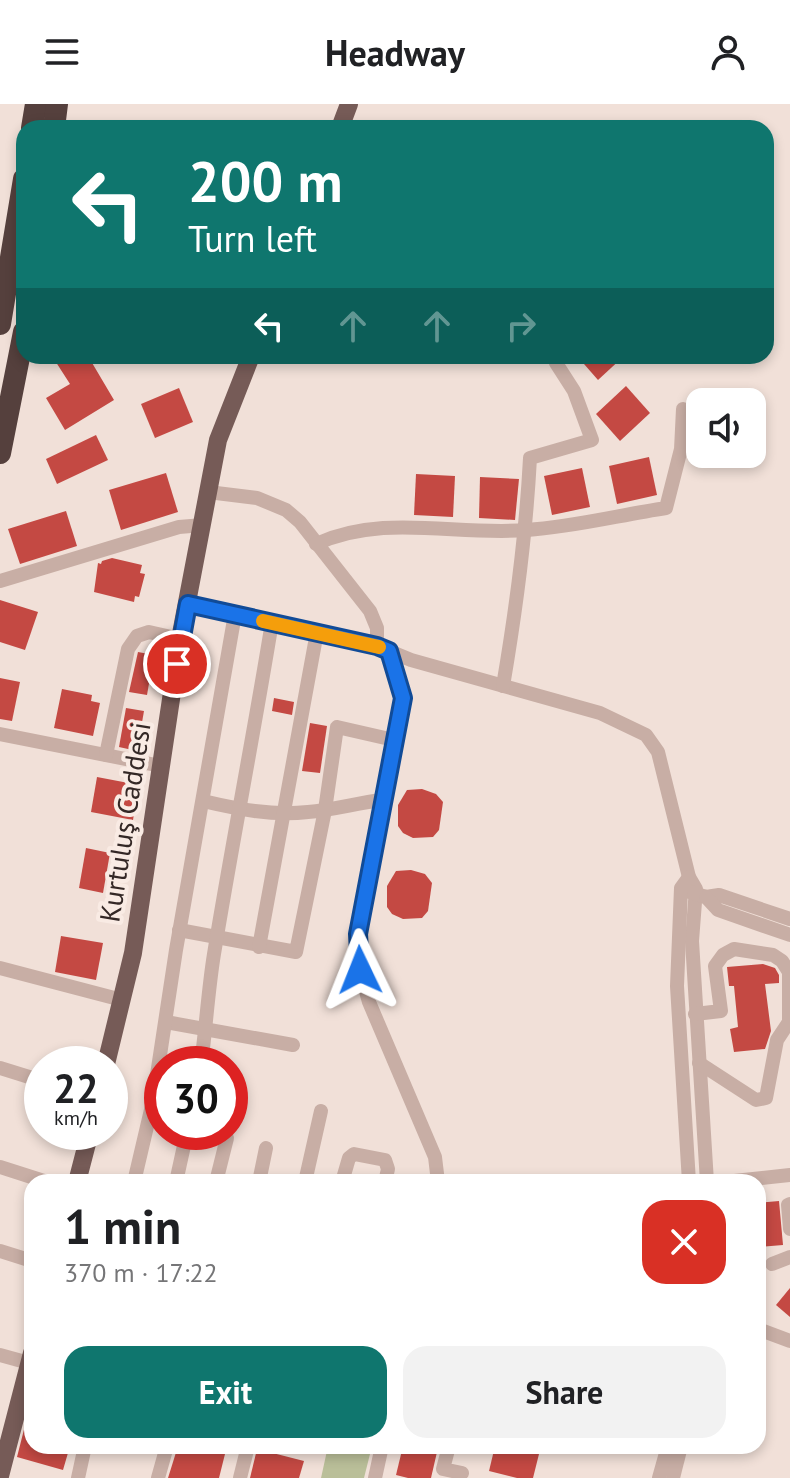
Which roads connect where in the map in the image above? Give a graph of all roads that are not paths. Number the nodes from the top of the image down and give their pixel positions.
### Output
1 (16, 227) edge
2 (0, 324) edge
3 (18, 364) edge
4 (248, 364) edge
5 (557, 364) edge
6 (683, 409) dead end
7 (0, 453) edge
8 (208, 492) junction
9 (203, 525) junction
10 (526, 531) junction
11 (316, 544) junction
12 (0, 581) edge
13 (188, 604) junction
14 (235, 614) junction
15 (272, 622) junction
16 (317, 632) junction
17 (180, 639) junction
18 (383, 648) junction
19 (503, 686) junction
20 (0, 734) edge
21 (394, 740) junction
22 (106, 755) junction
23 (161, 766) junction
24 (382, 800) junction
25 (203, 801) junction
26 (241, 810) junction
27 (325, 810) junction
28 (283, 813) junction
29 (685, 883) junction
30 (701, 895) junction
31 (790, 919) edge
32 (179, 930) junction
33 (790, 935) edge
34 (217, 938) junction
35 (259, 947) junction
36 (0, 968) edge
37 (122, 1000) junction
38 (695, 1014) junction
39 (166, 1022) junction
40 (205, 1028) junction
41 (293, 1045) dead end
42 (110, 1046) edge
43 (203, 1046) edge
44 (699, 1063) junction
45 (0, 1068) edge
46 (24, 1075) edge
47 (321, 1111) dead end
48 (266, 1148) dead end
49 (85, 1150) edge
50 (183, 1150) edge
51 (224, 1150) edge
52 (0, 1167) edge
53 (79, 1174) edge
54 (136, 1174) edge
55 (178, 1174) edge
56 (218, 1174) edge
57 (261, 1174) edge
58 (307, 1174) edge
59 (344, 1174) edge
60 (387, 1174) edge
61 (437, 1174) edge
62 (689, 1174) edge
63 (706, 1174) edge
64 (24, 1175) edge
65 (790, 1175) edge
66 (766, 1178) edge
67 (790, 1204) edge
68 (790, 1229) edge
69 (0, 1251) edge
70 (790, 1257) edge
71 (24, 1258) edge
72 (772, 1264) dead end
73 (766, 1332) edge
74 (790, 1341) edge
75 (0, 1355) edge
76 (24, 1357) edge
77 (24, 1381) edge
78 (3, 1451) edge
79 (83, 1454) edge
80 (165, 1454) edge
81 (246, 1454) edge
82 (380, 1454) edge
83 (447, 1454) edge
84 (666, 1454) edge
85 (679, 1454) edge
86 (462, 1473) dead end
87 (0, 1476) edge
88 (78, 1478) edge
89 (158, 1478) edge
90 (240, 1478) edge
91 (375, 1478) edge
92 (659, 1478) edge
93 (673, 1478) edge

1 - 2 highway
3 - 7 highway
4 - 8 main road, Kurtuluş Caddesi
5 - 10 street
6 - 10 street
8 - 9 main road, Kurtuluş Caddesi
8 - 11 street
9 - 12 street
9 - 13 main road, Kurtuluş Caddesi
10 - 11 street
10 - 19 street
11 - 18 street
13 - 14 street
13 - 17 main road, Kurtuluş Caddesi
14 - 15 street
14 - 25 street
15 - 16 street
15 - 26 street
16 - 18 street
16 - 28 street
17 - 22 street
17 - 23 main road, Kurtuluş Caddesi
18 - 19 street
18 - 21 street
19 - 29 street
20 - 22 street
21 - 24 street
21 - 27 street
22 - 23 street
23 - 37 main road, Kurtuluş Caddesi
24 - 27 street
24 - 61 street
25 - 26 street
25 - 32 street
26 - 28 street
26 - 34 street
27 - 28 street
27 - 35 street
28 - 35 street
29 - 30 street
29 - 62 street
30 - 31 street
30 - 33 street
30 - 38 street
32 - 34 street
32 - 39 street
34 - 35 street
34 - 40 street
36 - 37 street
37 - 42 main road, Kurtuluş Caddesi
38 - 44 street
38 - 44 street
39 - 40 street
39 - 54 street
40 - 41 street
40 - 43 street
44 - 63 street
45 - 46 street
47 - 58 street
48 - 57 street
49 - 53 main road
50 - 55 street
51 - 56 street
52 - 64 street
59 - 60 street
65 - 66 street
67 - 68 street
69 - 71 street
70 - 72 street
73 - 74 street
75 - 76 street
77 - 78 main road
78 - 87 main road
79 - 88 street
80 - 89 street
81 - 90 street
82 - 91 street
83 - 86 street
84 - 92 street
85 - 93 street

